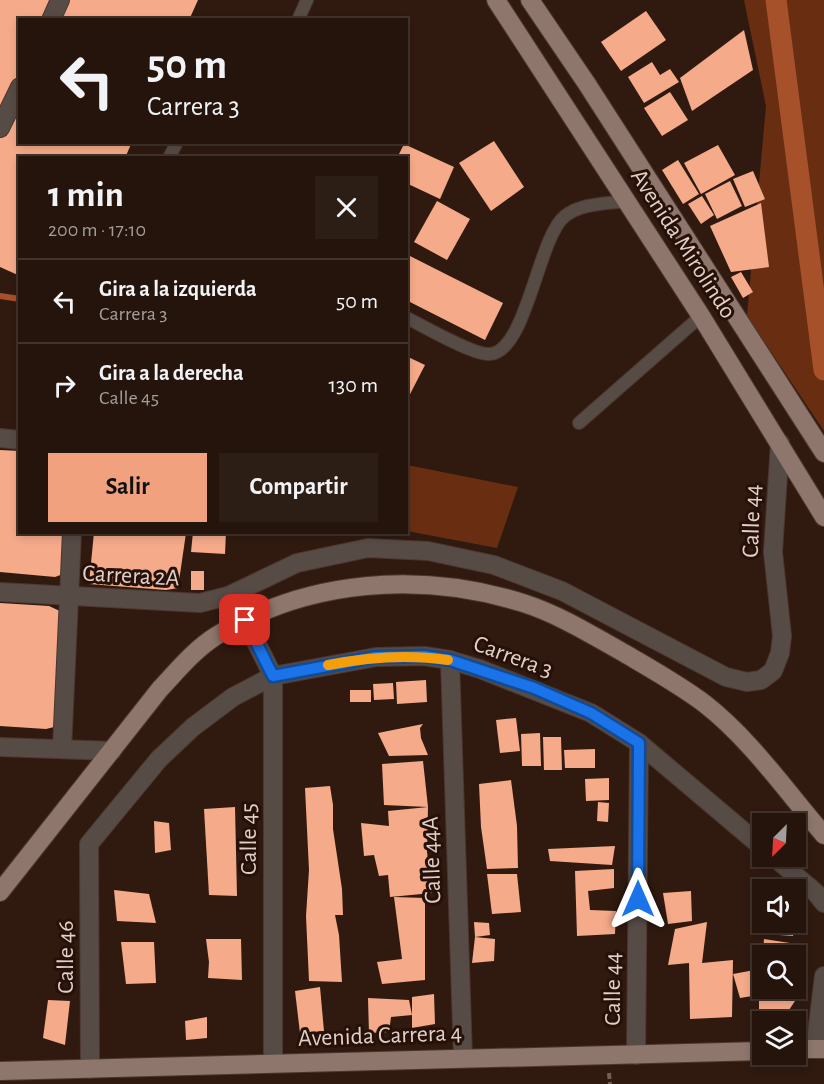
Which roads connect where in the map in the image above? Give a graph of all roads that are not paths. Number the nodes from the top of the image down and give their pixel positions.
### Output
1 (60, 0) edge
2 (308, 0) edge
3 (496, 0) edge
4 (530, 0) edge
5 (52, 18) edge
6 (299, 18) edge
7 (18, 91) edge
8 (0, 128) edge
9 (626, 201) junction
10 (701, 316) junction
11 (408, 318) edge
12 (579, 423) dead end
13 (0, 438) edge
14 (18, 440) edge
15 (780, 443) junction
16 (824, 453) edge
17 (824, 517) edge
18 (72, 534) edge
19 (0, 592) edge
20 (228, 596) junction
21 (68, 597) junction
22 (245, 620) junction
23 (450, 660) junction
24 (773, 671) joint
25 (273, 676) junction
26 (639, 743) junction
27 (0, 747) edge
28 (62, 749) junction
29 (112, 751) junction
30 (824, 835) edge
31 (752, 839) edge
32 (89, 844) joint
33 (786, 867) edge
34 (0, 892) edge
35 (824, 903) edge
36 (824, 976) edge
37 (819, 1049) edge
38 (752, 1050) edge
39 (636, 1055) junction
40 (463, 1058) junction
41 (273, 1063) junction
42 (90, 1069) junction
43 (0, 1071) edge

1 - 5 street
2 - 6 lane
3 - 9 main road, Avenida Mirolindo
4 - 16 main road, Avenida Mirolindo
7 - 8 street
9 - 10 main road, Avenida Mirolindo
9 - 11 lane
10 - 12 lane
10 - 15 main road, Avenida Mirolindo
13 - 14 street
15 - 17 main road, Avenida Mirolindo
15 - 24 street, Calle 44
18 - 21 street
19 - 21 street, Carrera 2A
20 - 21 street, Carrera 2A
20 - 22 street
20 - 24 street, Carrera 2A
21 - 28 street
22 - 25 street, Calle 45
22 - 29 main road
22 - 30 main road
23 - 25 street, Carrera 3
23 - 26 street, Carrera 3
23 - 40 street, Calle 44A
25 - 32 street, Carrera 3
25 - 41 street, Calle 45
26 - 31 street, Carrera 3
26 - 39 street, Calle 44
27 - 28 street
28 - 29 street
29 - 34 main road
32 - 42 street, Calle 46
33 - 35 street
36 - 37 street
38 - 39 main road, Avenida Carrera 4
39 - 40 main road, Avenida Carrera 4
40 - 41 main road, Avenida Carrera 4
41 - 42 main road, Avenida Carrera 4
42 - 43 main road, Avenida Carrera 4

